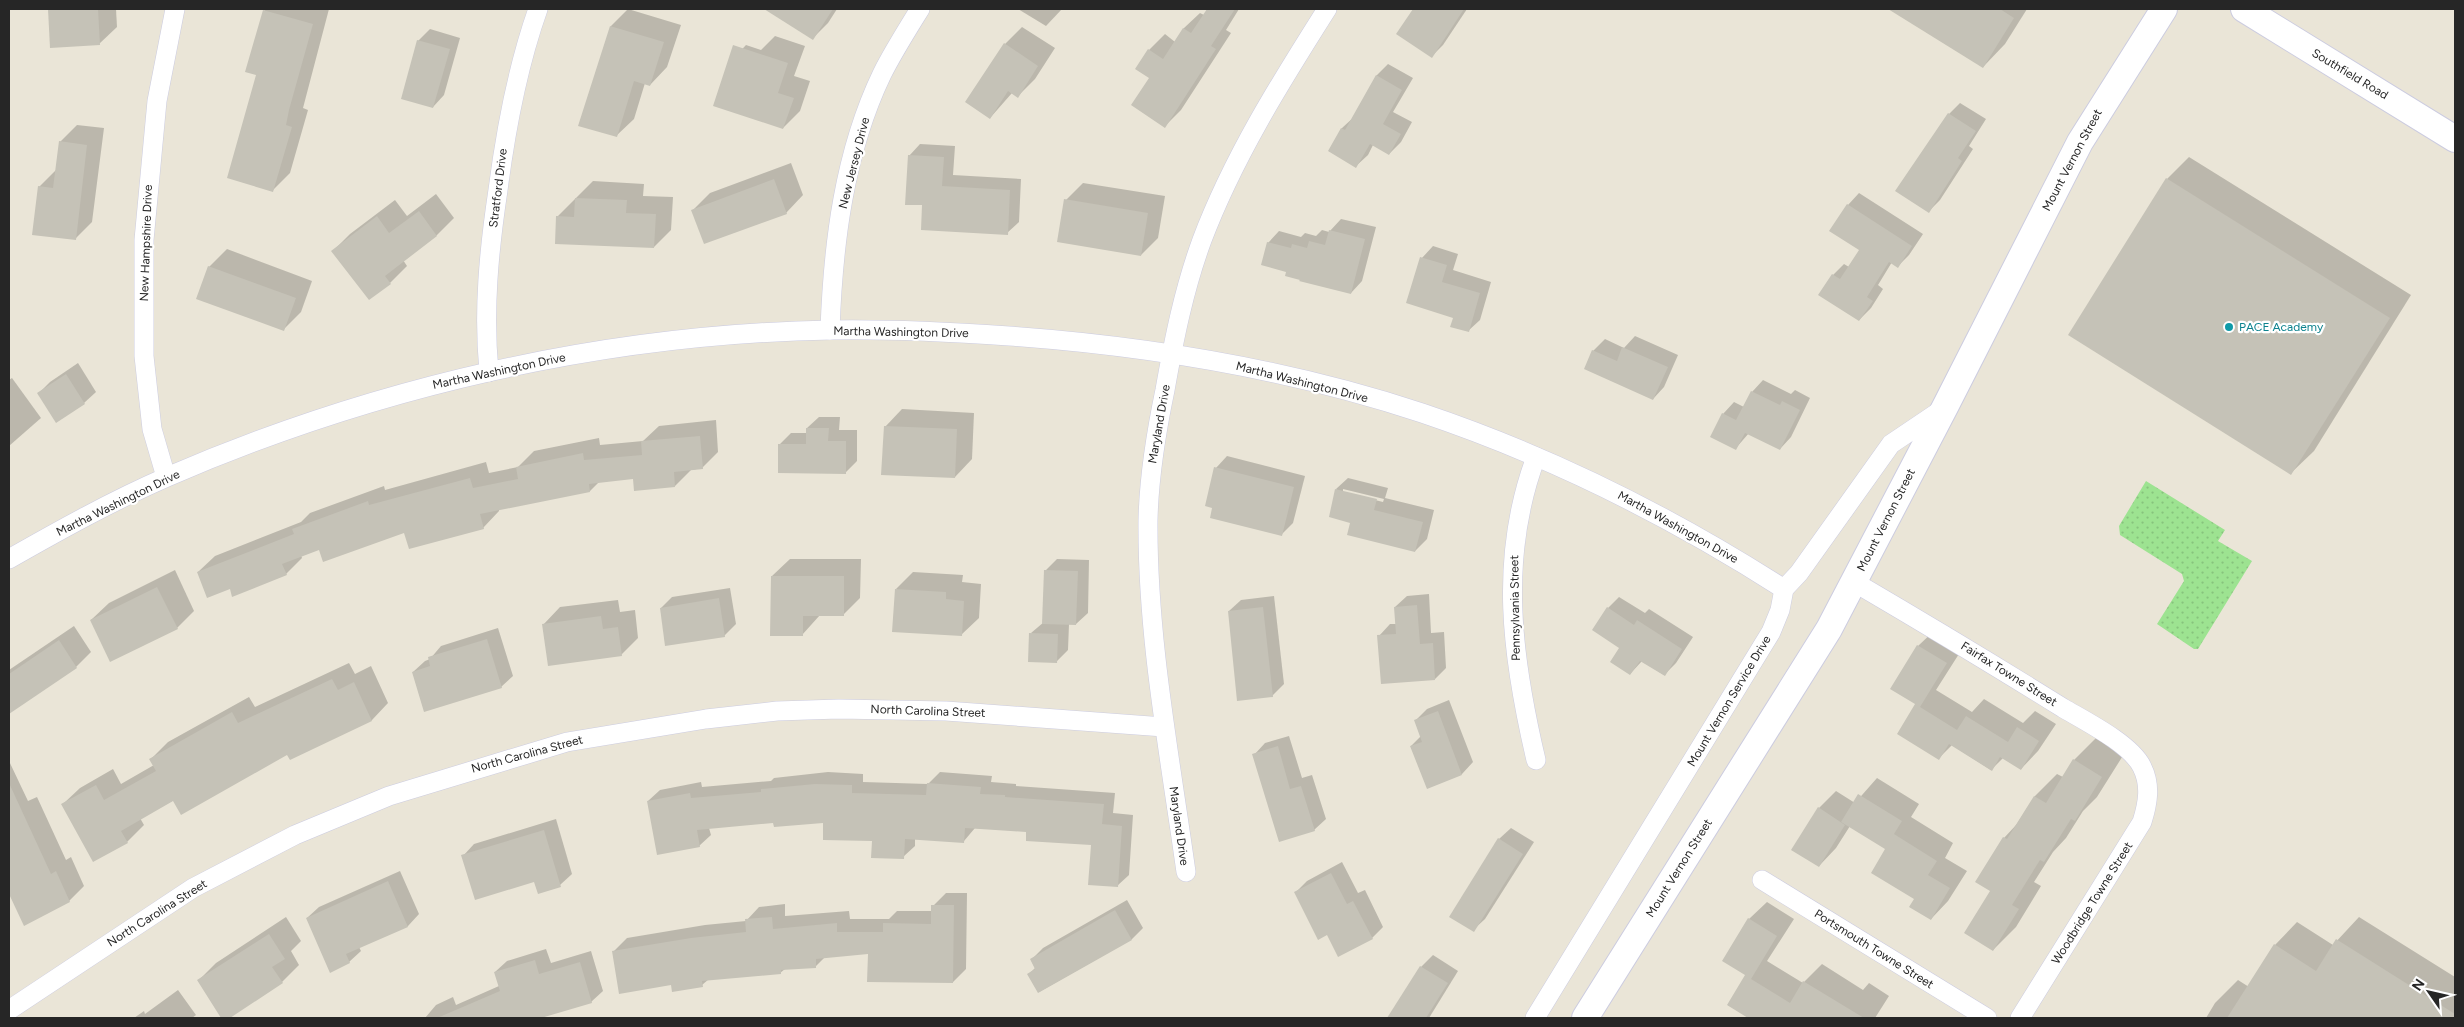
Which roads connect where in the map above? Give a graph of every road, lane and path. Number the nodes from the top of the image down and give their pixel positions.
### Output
1 (175, 9) edge
2 (538, 9) edge
3 (920, 9) edge
4 (1327, 9) edge
5 (2164, 9) edge
6 (2244, 9) edge
7 (2455, 139) edge
8 (830, 330) junction
9 (1171, 354) junction
10 (489, 372) junction
11 (1945, 408) junction
12 (1536, 457) junction
13 (166, 477) junction
14 (9, 559) edge
15 (1854, 582) junction
16 (1784, 589) junction
17 (1164, 727) junction
18 (1536, 760) dead end
19 (2148, 783) joint
20 (1186, 872) dead end
21 (1762, 880) dead end
22 (9, 1010) edge
23 (1535, 1018) edge
24 (1585, 1018) edge
25 (1987, 1018) edge
26 (2020, 1018) edge

1 - 13 street, New Hampshire Drive
2 - 10 street, Stratford Drive
3 - 8 street, New Jersey Drive
4 - 9 street, Maryland Drive
5 - 11 street, Mount Vernon Street
6 - 7 street, Southfield Road
8 - 9 street, Martha Washington Drive
8 - 10 street, Martha Washington Drive
9 - 12 street, Martha Washington Drive
9 - 17 street, Maryland Drive
10 - 13 street, Martha Washington Drive
11 - 15 street, Mount Vernon Street
11 - 16 street
12 - 16 street, Martha Washington Drive
12 - 18 street, Pennsylvania Street
13 - 14 street, Martha Washington Drive
15 - 19 street, Fairfax Towne Street
15 - 24 street, Mount Vernon Street
16 - 23 street, Mount Vernon Service Drive
17 - 20 street, Maryland Drive
17 - 22 street, North Carolina Street
19 - 26 street, Woodbridge Towne Street
21 - 25 street, Portsmouth Towne Street

